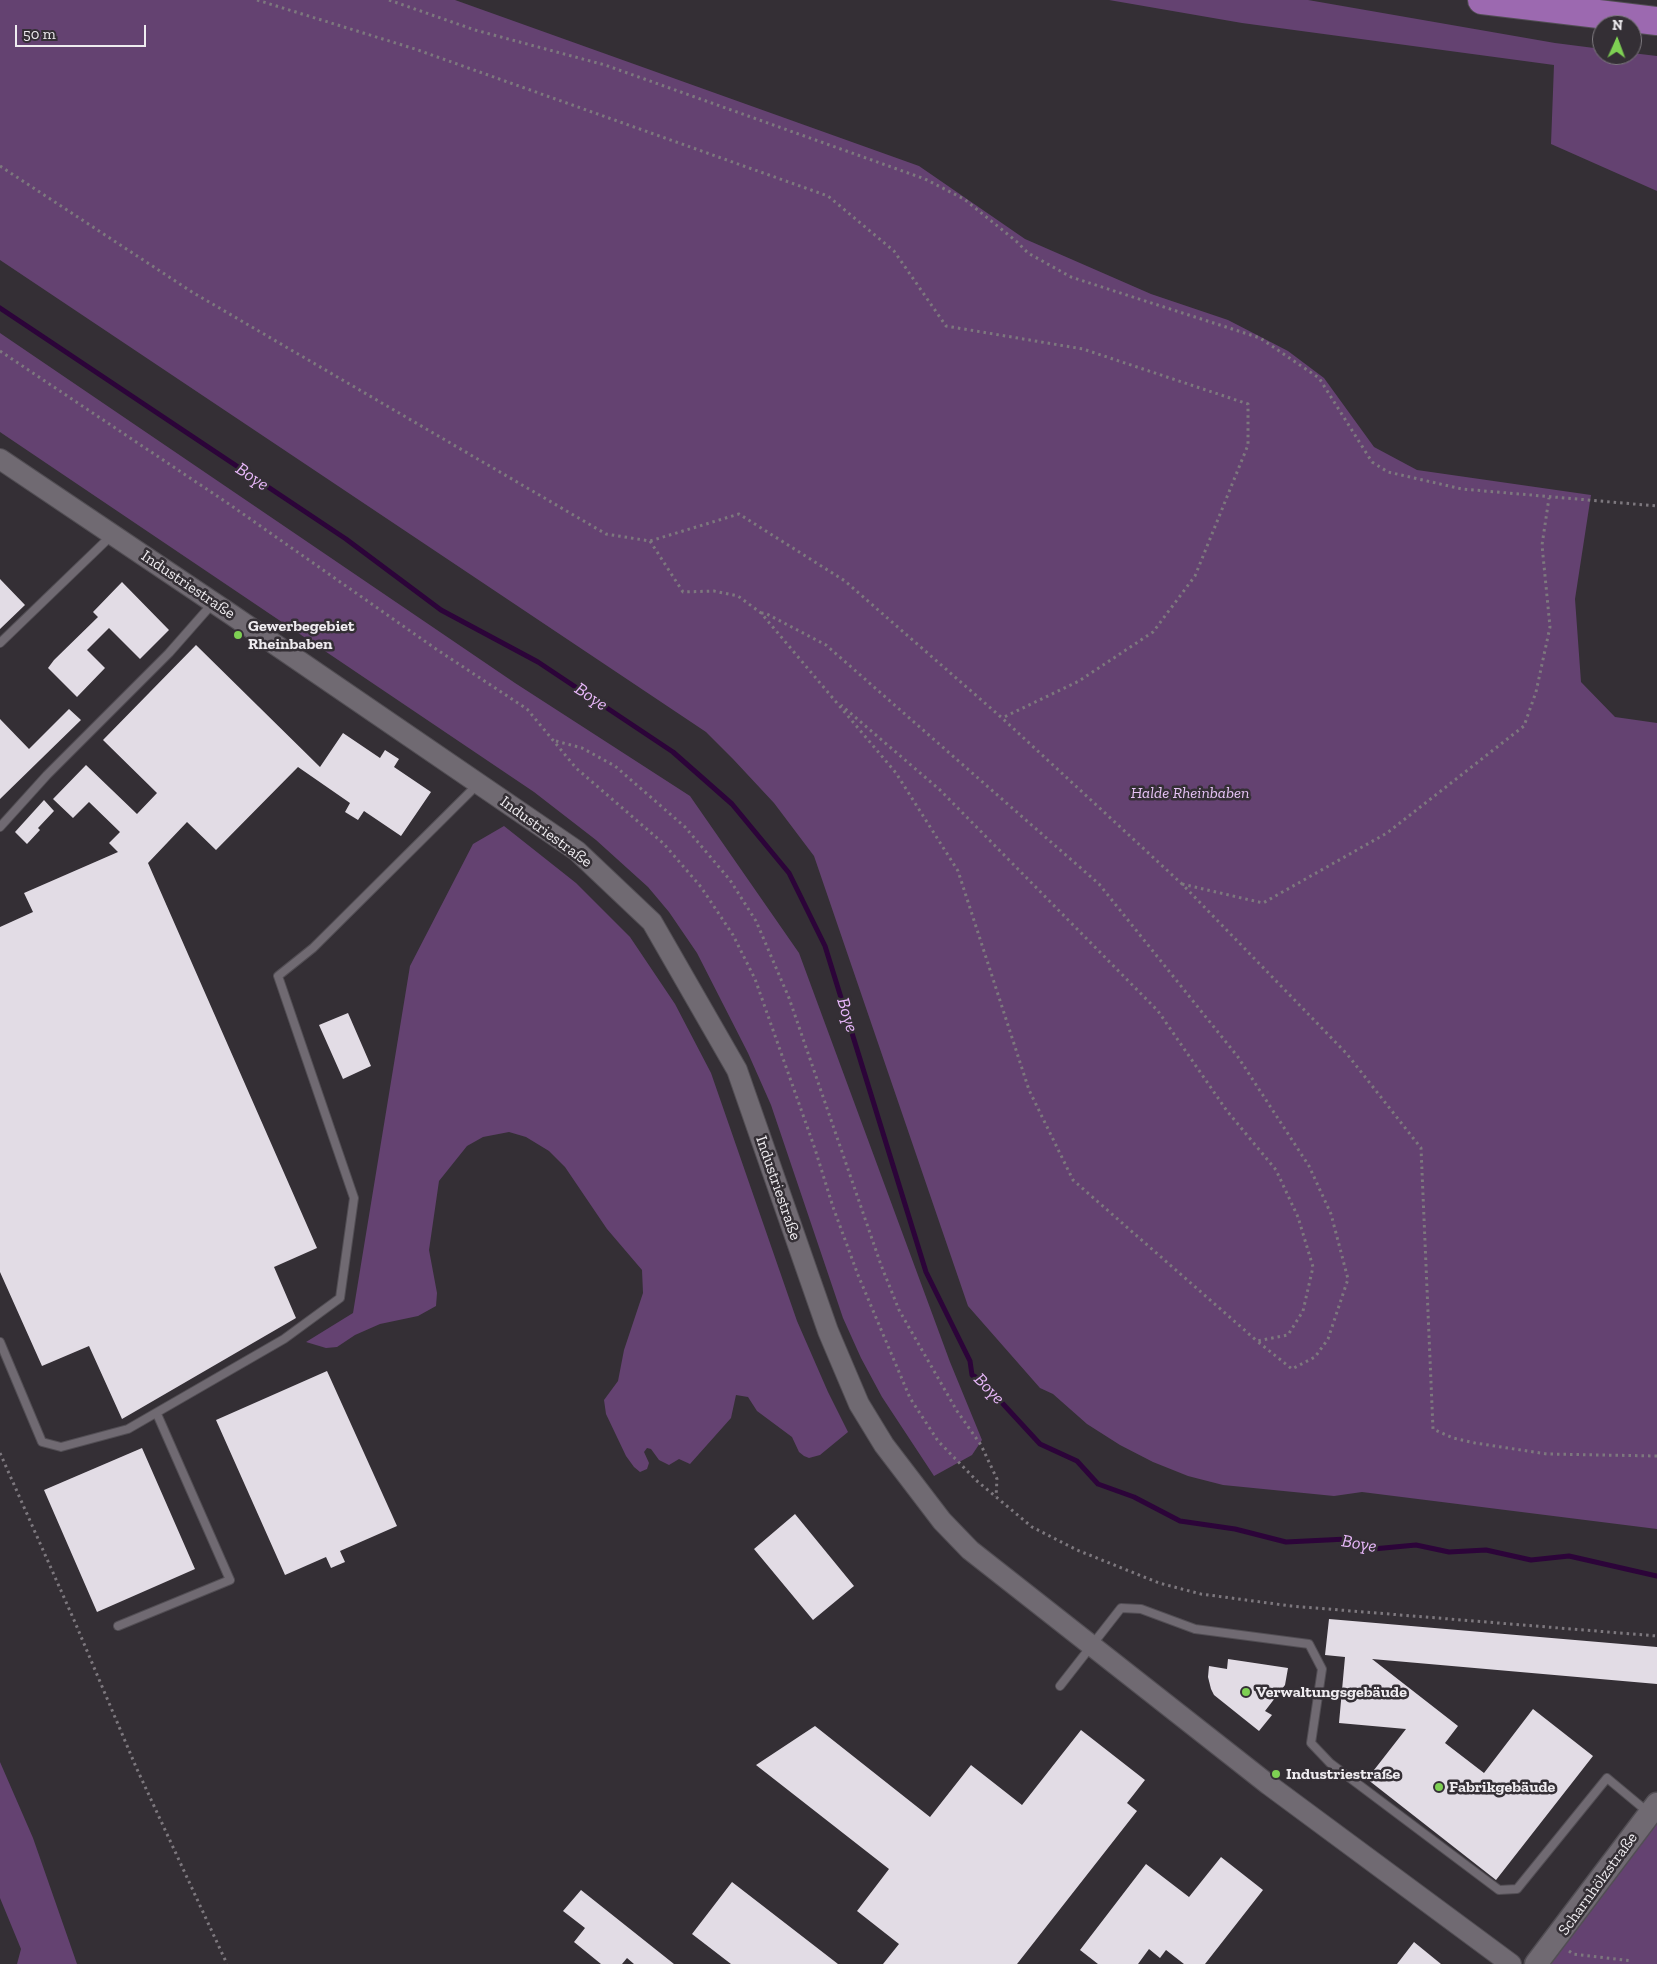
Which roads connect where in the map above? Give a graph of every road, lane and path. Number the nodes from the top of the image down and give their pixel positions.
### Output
1 (256, 0) edge
2 (389, 0) edge
3 (1482, 0) edge
4 (1657, 21) edge
5 (0, 166) edge
6 (0, 351) edge
7 (0, 459) edge
8 (1549, 498) junction
9 (1657, 506) edge
10 (112, 534) junction
11 (650, 541) junction
12 (213, 603) junction
13 (760, 613) junction
14 (0, 643) edge
15 (841, 705) junction
16 (1002, 718) junction
17 (555, 741) junction
18 (478, 784) junction
19 (0, 826) edge
20 (1182, 884) junction
21 (1258, 1341) junction
22 (0, 1342) edge
23 (157, 1414) junction
24 (0, 1453) edge
25 (1657, 1456) edge
26 (996, 1497) junction
27 (118, 1626) dead end
28 (1657, 1636) edge
29 (1091, 1645) junction
30 (1060, 1686) dead end
31 (1653, 1809) edge
32 (1573, 1954) dead end
33 (1632, 1961) dead end
34 (227, 1964) edge
35 (1511, 1964) edge
36 (1536, 1964) edge

1 - 16 path
2 - 8 path
3 - 4 highway
5 - 11 path
6 - 17 path
7 - 10 street, Industriestraße
8 - 9 path
8 - 20 path
10 - 12 street, Industriestraße
10 - 14 lane
11 - 13 path
11 - 16 path
12 - 18 street, Industriestraße
12 - 19 lane
13 - 15 path
13 - 21 path
15 - 21 path
15 - 21 path
16 - 20 path
17 - 26 path
17 - 26 path
18 - 23 lane
18 - 29 street, Industriestraße
20 - 25 path
22 - 23 lane
23 - 27 lane
24 - 34 path
26 - 28 path
29 - 30 lane
29 - 31 lane
29 - 35 street, Industriestraße
31 - 36 main road, Scharnhölzstraße
32 - 33 path

